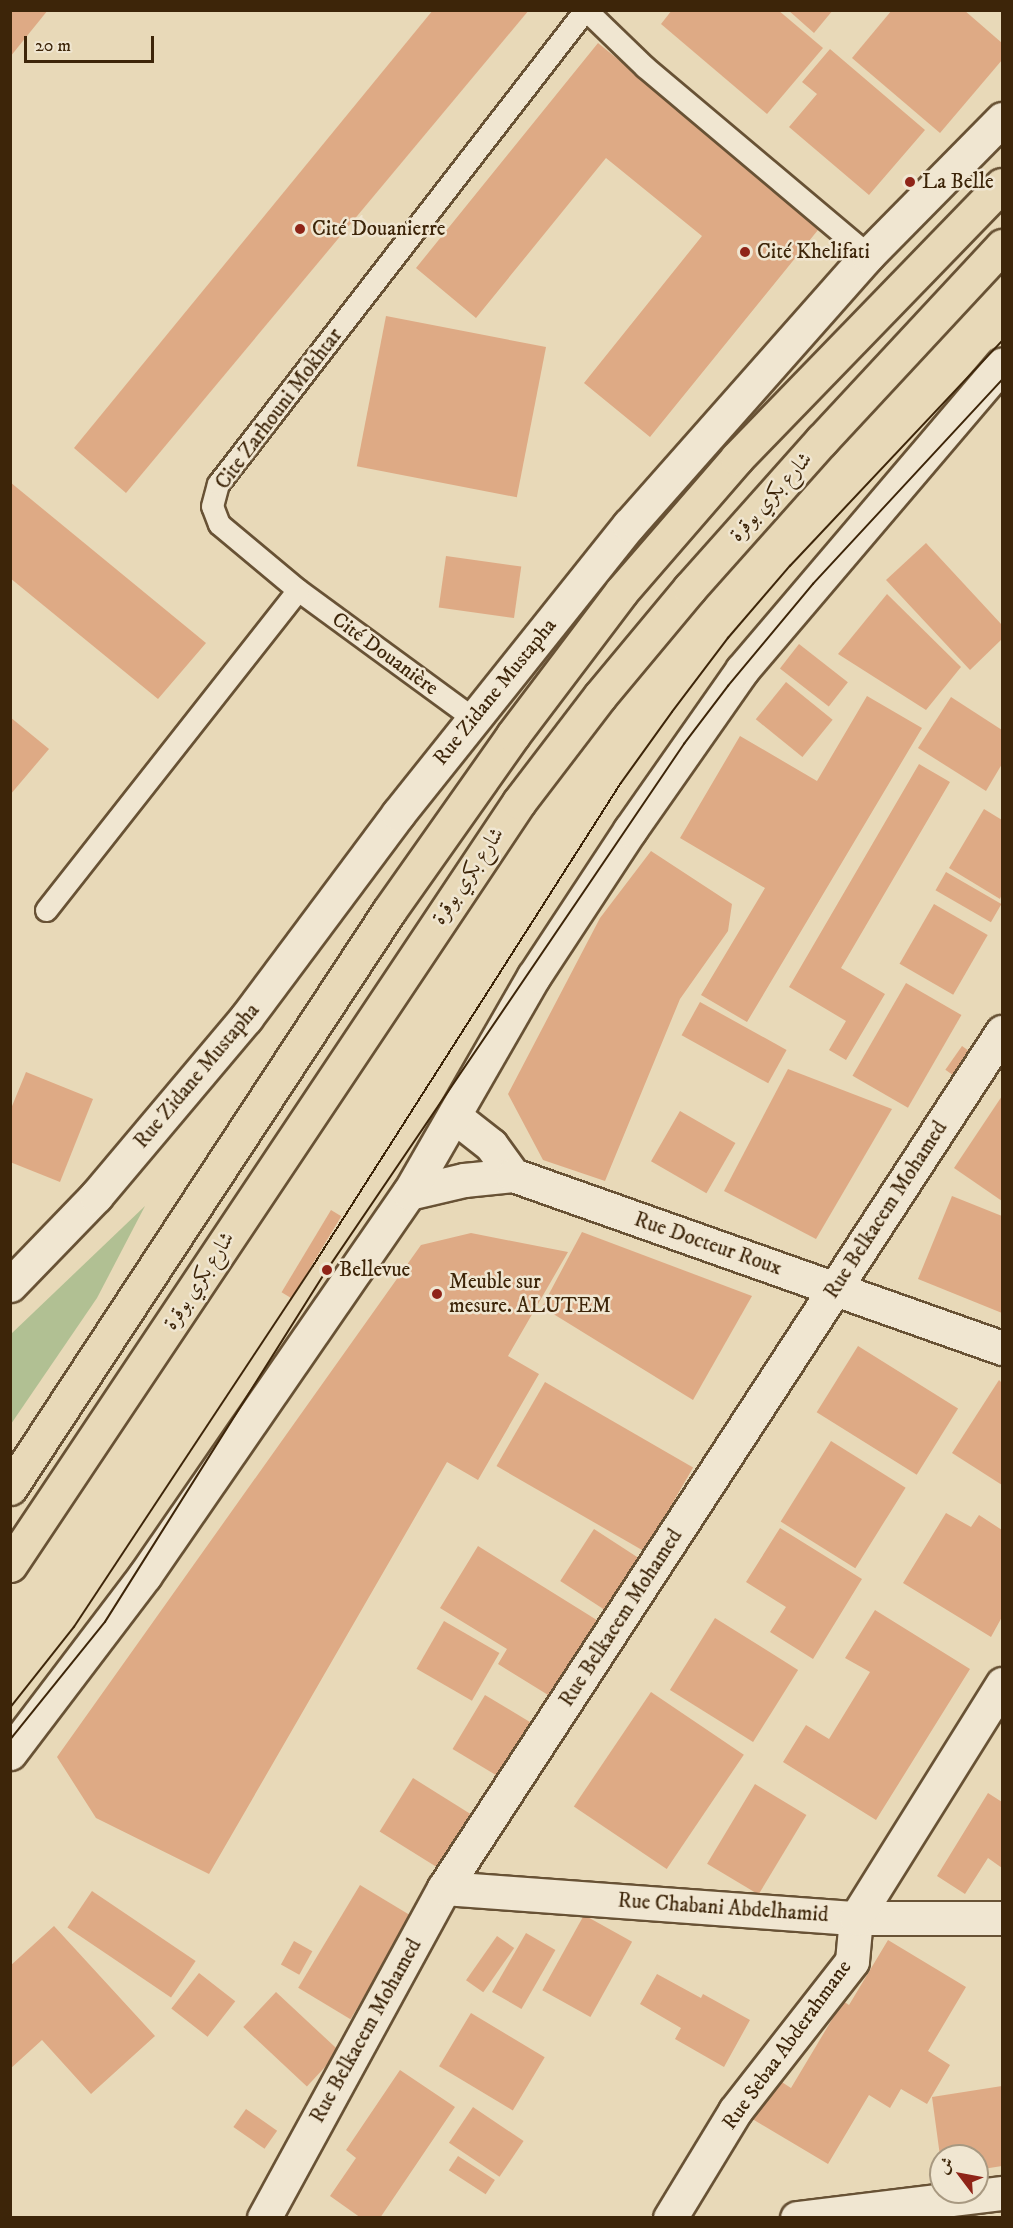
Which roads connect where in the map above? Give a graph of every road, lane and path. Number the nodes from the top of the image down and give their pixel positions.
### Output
1 (586, 10) edge
2 (1002, 119) edge
3 (1002, 185) edge
4 (1002, 246) edge
5 (868, 255) junction
6 (1002, 365) edge
7 (298, 590) junction
8 (473, 718) junction
9 (46, 910) dead end
10 (1002, 1032) edge
11 (454, 1116) junction
12 (513, 1176) junction
13 (409, 1193) junction
14 (10, 1285) edge
15 (836, 1288) junction
16 (1002, 1348) edge
17 (10, 1488) edge
18 (10, 1565) edge
19 (1002, 1684) edge
20 (10, 1753) edge
21 (444, 1888) junction
22 (856, 1918) junction
23 (1002, 1918) edge
24 (1002, 2193) edge
25 (264, 2217) edge
26 (670, 2217) edge
27 (797, 2217) edge

1 - 5 lane
1 - 7 lane, Cite Zarhouni Mokhtar
2 - 5 street, Rue Zidane Mustapha
3 - 17 highway, شارع بكري بوقرة
4 - 18 highway, شارع بكري بوقرة
5 - 8 street, Rue Zidane Mustapha
6 - 11 street
7 - 8 lane, Cité Douanière
7 - 9 lane
8 - 14 street, Rue Zidane Mustapha
10 - 15 street, Rue Belkacem Mohamed
11 - 12 street
11 - 13 street
12 - 13 street, Rue Docteur Roux
12 - 15 street, Rue Docteur Roux
13 - 20 street
15 - 16 street, Rue Docteur Roux
15 - 21 street, Rue Belkacem Mohamed
19 - 22 street, Rue Sebaa Abderahmane
21 - 22 street, Rue Chabani Abdelhamid
21 - 25 street, Rue Belkacem Mohamed
22 - 23 street, Rue Chabani Abdelhamid
22 - 26 street, Rue Sebaa Abderahmane
24 - 27 street

